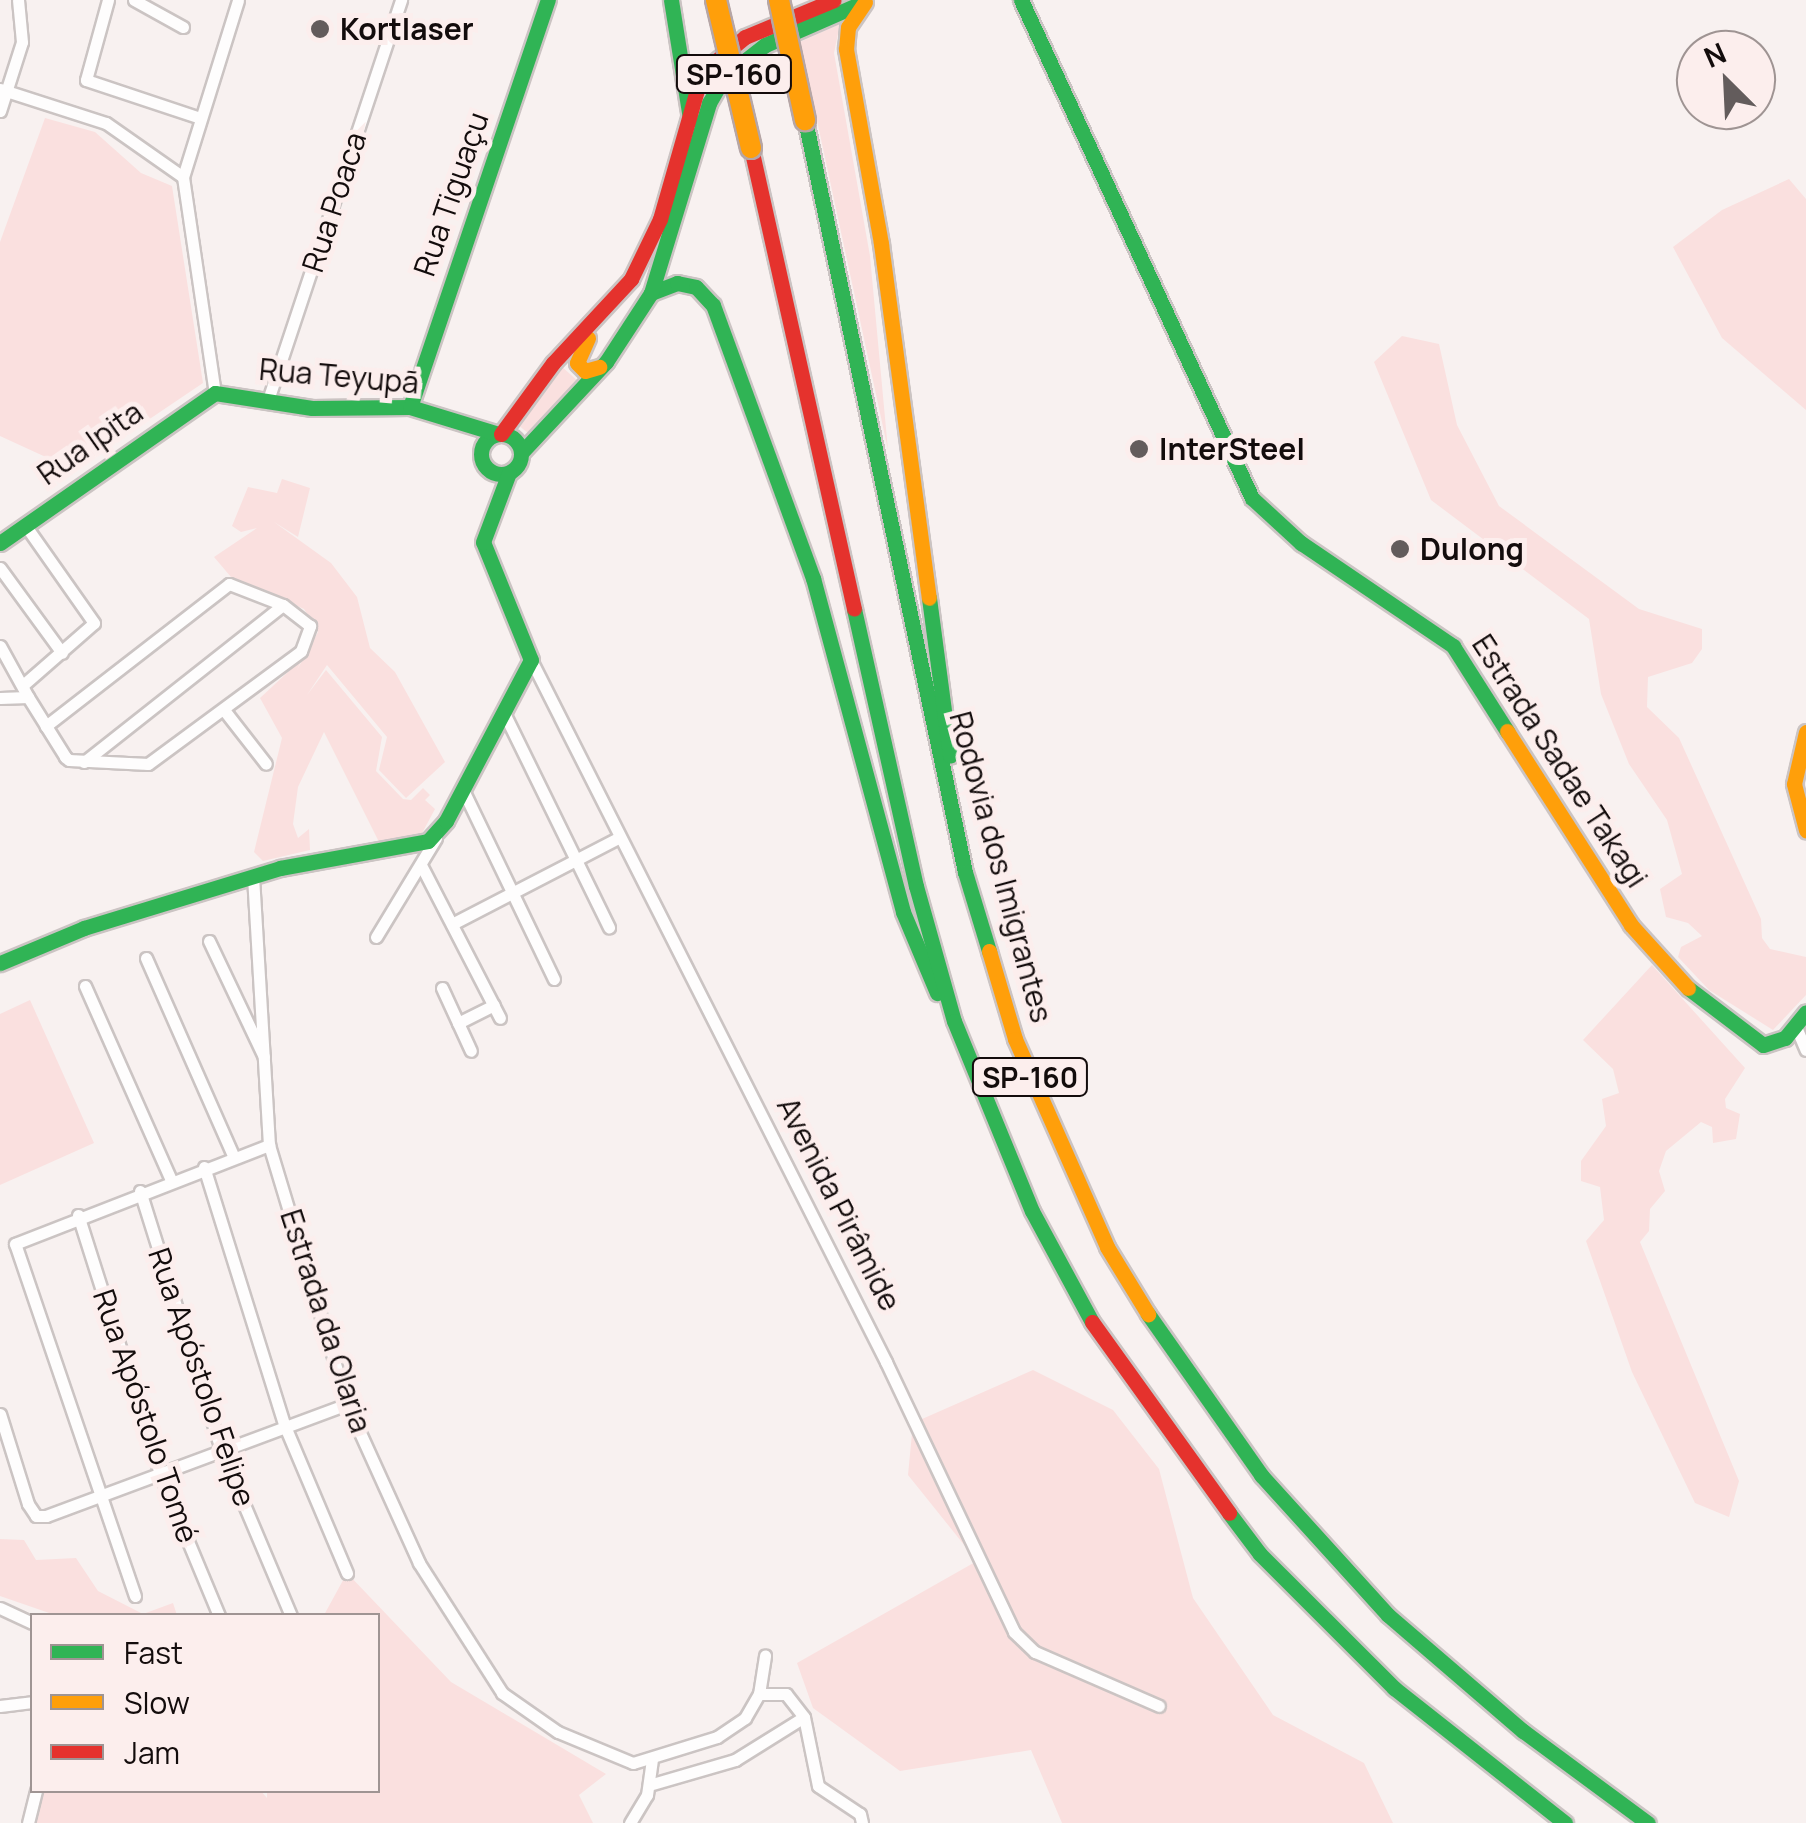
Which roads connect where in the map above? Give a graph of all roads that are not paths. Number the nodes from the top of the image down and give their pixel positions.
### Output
1 (18, 0) edge
2 (108, 0) edge
3 (134, 0) edge
4 (238, 0) edge
5 (401, 0) edge
6 (548, 0) edge
7 (671, 0) edge
8 (716, 0) edge
9 (779, 0) edge
10 (834, 0) edge
11 (1021, 0) edge
12 (867, 1) edge
13 (184, 28) dead end
14 (3, 90) edge
15 (0, 111) edge
16 (200, 118) junction
17 (690, 119) junction
18 (183, 176) junction
19 (651, 293) junction
20 (615, 303) junction
21 (606, 362) junction
22 (215, 393) junction
23 (266, 403) junction
24 (410, 407) junction
25 (493, 437) junction
26 (521, 453) junction
27 (500, 473) junction
28 (25, 525) junction
29 (0, 542) edge
30 (0, 568) edge
31 (283, 605) junction
32 (0, 646) edge
33 (62, 653) junction
34 (531, 660) junction
35 (25, 691) junction
36 (0, 698) edge
37 (224, 710) junction
38 (503, 711) junction
39 (46, 726) junction
40 (1806, 732) edge
41 (84, 762) junction
42 (266, 764) dead end
43 (944, 782) junction
44 (462, 788) junction
45 (440, 829) junction
46 (1806, 830) edge
47 (620, 837) junction
48 (398, 852) junction
49 (575, 860) junction
50 (421, 864) junction
51 (253, 876) junction
52 (409, 882) junction
53 (514, 892) junction
54 (452, 924) junction
55 (609, 927) dead end
56 (376, 937) dead end
57 (209, 941) dead end
58 (146, 958) dead end
59 (0, 963) edge
60 (554, 979) dead end
61 (84, 986) dead end
62 (442, 988) dead end
63 (494, 1005) junction
64 (500, 1018) dead end
65 (1801, 1019) edge
66 (954, 1021) junction
67 (458, 1023) junction
68 (1806, 1050) edge
69 (472, 1051) dead end
70 (266, 1061) junction
71 (269, 1145) junction
72 (233, 1156) junction
73 (204, 1167) junction
74 (171, 1180) junction
75 (140, 1192) junction
76 (78, 1215) junction
77 (347, 1404) junction
78 (0, 1414) edge
79 (284, 1424) junction
80 (221, 1450) junction
81 (160, 1474) junction
82 (97, 1498) junction
83 (347, 1573) dead end
84 (135, 1596) dead end
85 (0, 1608) edge
86 (218, 1613) edge
87 (290, 1613) edge
88 (30, 1622) edge
89 (764, 1654) dead end
90 (759, 1694) junction
91 (30, 1702) edge
92 (0, 1706) edge
93 (1158, 1706) dead end
94 (804, 1718) junction
95 (652, 1759) junction
96 (648, 1785) junction
97 (35, 1793) edge
98 (28, 1823) edge
99 (630, 1823) edge
100 (862, 1823) edge
101 (1565, 1823) edge
102 (1648, 1823) edge

1 - 14 street
2 - 16 street
3 - 13 street
4 - 16 street
5 - 23 street, Rua Poaca
6 - 24 main road, Rua Tiguaçu
7 - 17 main road
8 - 66 main road, SP-160, bridge
9 - 43 main road, Rodovia dos Imigrantes / SP-160, bridge
10 - 17 main road
11 - 65 main road, Estrada Sadae Takagi
12 - 19 main road
12 - 43 main road
14 - 15 street
14 - 18 street
16 - 18 street
17 - 20 main road
18 - 22 street
19 - 21 main road
19 - 66 main road
20 - 21 main road
20 - 25 main road
21 - 26 main road
22 - 23 main road, Rua Teyupã
22 - 28 main road, Rua Ipita
23 - 24 main road, Rua Teyupã
24 - 25 main road, Rua Teyupã
25 - 26 main road
25 - 27 main road
26 - 27 main road
27 - 34 main road
28 - 29 main road, Rua Ipita
28 - 33 street
30 - 33 street
31 - 37 street
31 - 39 street
31 - 41 street
32 - 35 street
33 - 35 street
34 - 38 main road
34 - 47 street, Avenida Pirâmide
35 - 36 street
35 - 39 street
37 - 41 street
37 - 42 street
38 - 44 main road
38 - 49 street
39 - 41 street
40 - 46 main road
43 - 102 main road, Rodovia dos Imigrantes / SP-160
44 - 45 main road
44 - 53 street
45 - 48 main road
45 - 50 street
47 - 49 street
47 - 93 street, Avenida Pirâmide
48 - 51 main road
48 - 52 street
49 - 53 street
49 - 55 street
50 - 52 street
50 - 54 street
51 - 59 main road
51 - 70 street, Estrada da Olaria
52 - 56 street
53 - 54 street
53 - 60 street
54 - 63 street
57 - 70 street
58 - 72 street
61 - 74 street
62 - 67 street
63 - 64 street
63 - 67 street
65 - 68 street
66 - 101 main road, SP-160
67 - 69 street
70 - 71 street, Estrada da Olaria
71 - 72 street
71 - 77 street, Estrada da Olaria
72 - 73 street
73 - 74 street
73 - 79 street
74 - 75 street
75 - 76 street
75 - 80 street, Rua Apóstolo Felipe
76 - 81 street, Rua Apóstolo Tomé
76 - 82 street
77 - 79 street
77 - 95 street, Estrada da Olaria
78 - 82 street
79 - 80 street
79 - 83 street
80 - 81 street
80 - 87 street, Rua Apóstolo Felipe
81 - 82 street
81 - 86 street, Rua Apóstolo Tomé
82 - 84 street
85 - 88 street
89 - 90 street
90 - 94 street
90 - 95 street, Estrada da Olaria
91 - 92 street
94 - 96 street
94 - 100 street
95 - 96 street
96 - 99 street
97 - 98 street

